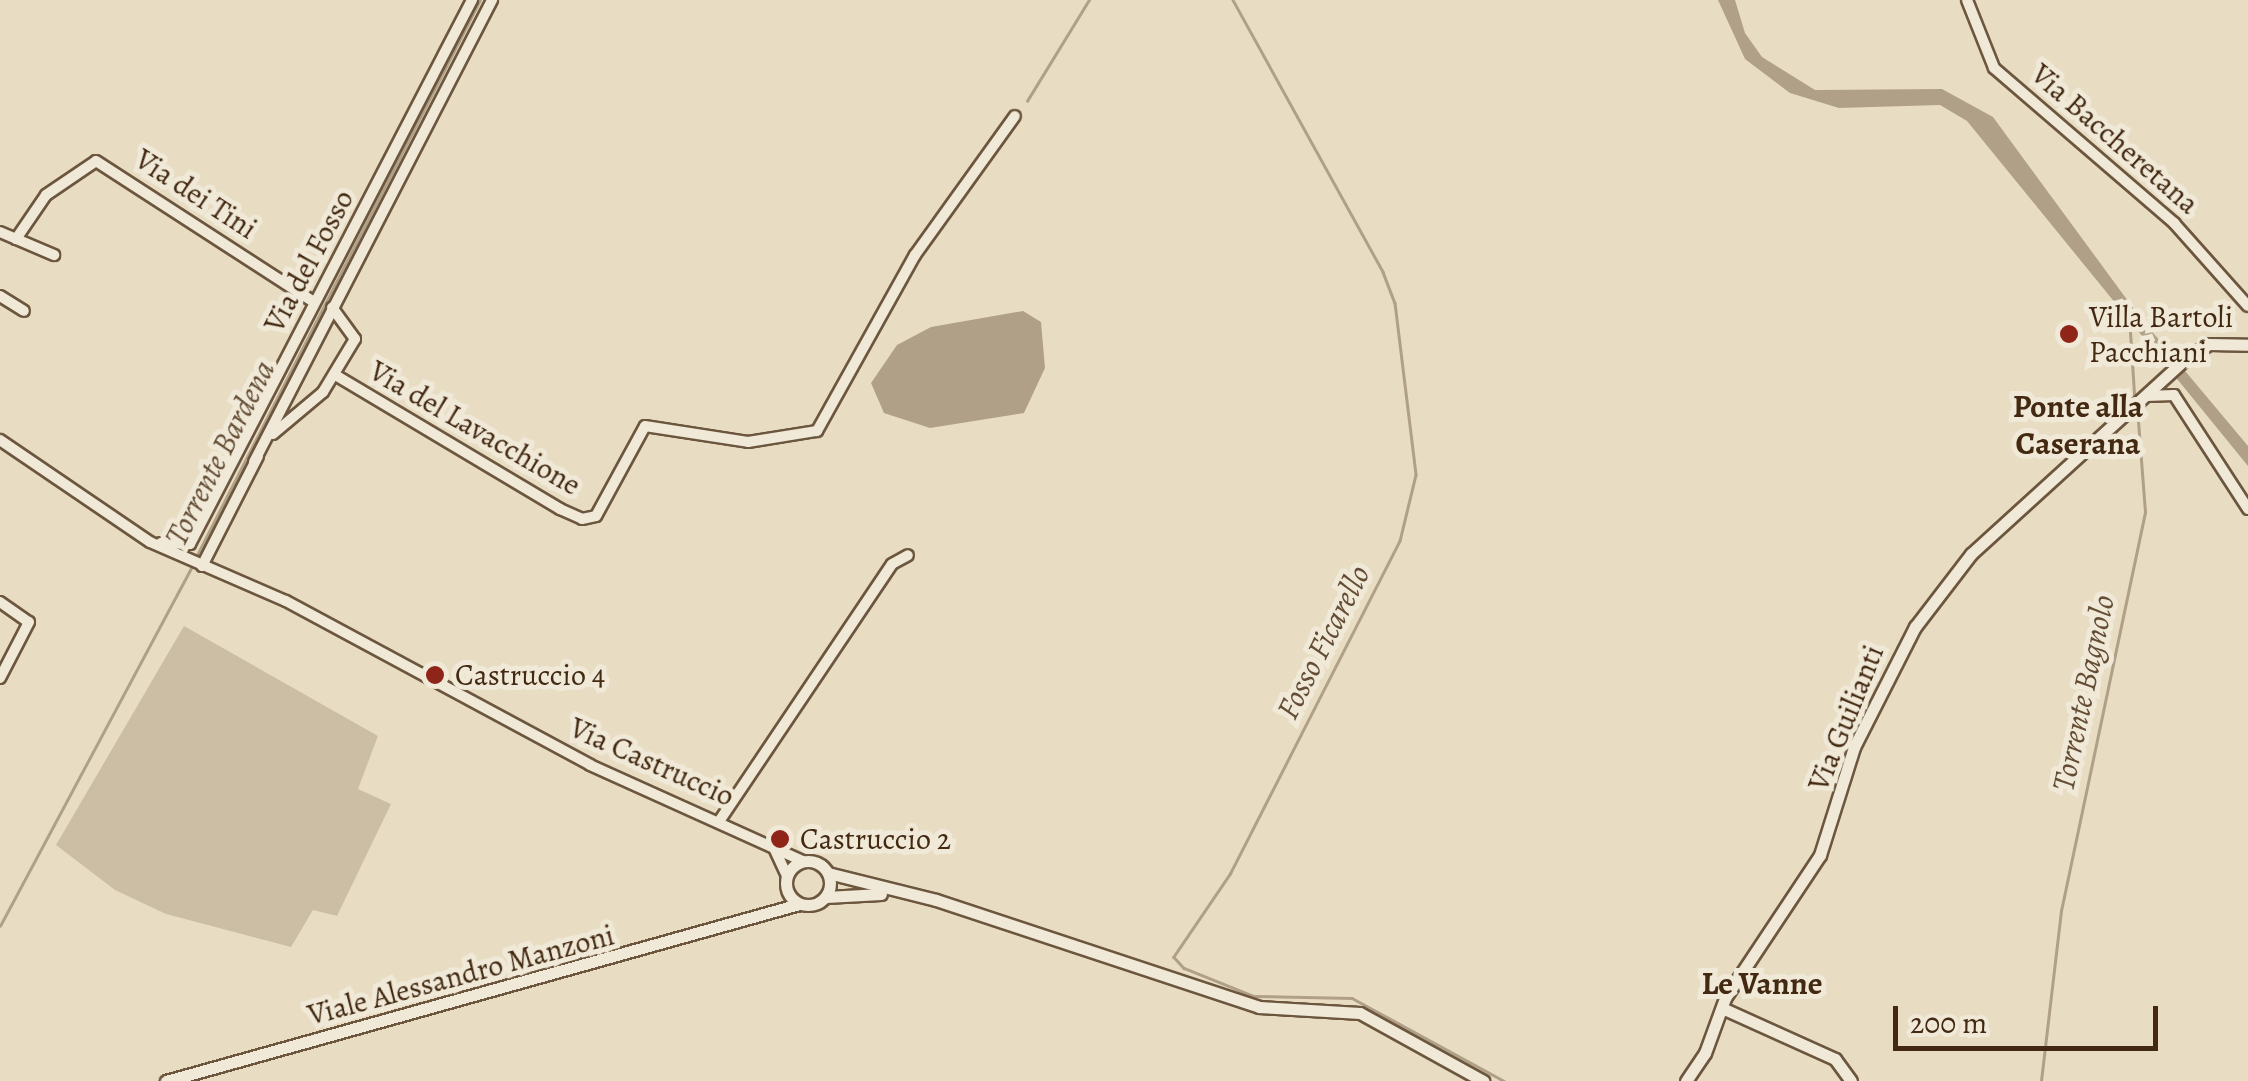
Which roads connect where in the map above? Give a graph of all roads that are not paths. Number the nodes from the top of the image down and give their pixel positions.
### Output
1 (472, 0) edge
2 (492, 0) edge
3 (1966, 0) edge
4 (1016, 116) dead end
5 (0, 232) edge
6 (16, 239) junction
7 (54, 255) dead end
8 (0, 296) edge
9 (314, 302) junction
10 (2248, 306) edge
11 (332, 307) junction
12 (24, 311) dead end
13 (2248, 345) edge
14 (336, 376) junction
15 (2145, 396) junction
16 (0, 440) edge
17 (254, 462) junction
18 (2248, 509) edge
19 (150, 542) junction
20 (908, 554) dead end
21 (202, 566) junction
22 (0, 602) edge
23 (0, 678) edge
24 (720, 820) junction
25 (761, 839) junction
26 (803, 862) junction
27 (828, 873) junction
28 (786, 880) junction
29 (905, 895) junction
30 (826, 897) junction
31 (799, 904) junction
32 (767, 910) junction
33 (1722, 1008) junction
34 (166, 1081) edge
35 (1482, 1081) edge
36 (1686, 1081) edge
37 (1852, 1081) edge

1 - 9 street, Via del Fosso
2 - 11 street
3 - 10 street, Via Baccheretana
4 - 14 street, Via del Lavacchione
5 - 6 street
6 - 7 street
6 - 9 street, Via dei Tini
8 - 12 street
9 - 19 street, Via del Fosso
11 - 14 street
11 - 17 street
13 - 15 street, Via Guilianti
14 - 17 street
15 - 18 street
15 - 33 street, Via Guilianti
16 - 19 street, Via Castruccio
17 - 21 street
19 - 21 street, Via Castruccio
20 - 24 street
21 - 24 street, Via Castruccio
22 - 23 street
24 - 25 street, Via Castruccio
25 - 26 street, Via Castruccio
25 - 28 street, Via Castruccio
26 - 27 street
26 - 28 street
27 - 29 street
27 - 30 street
28 - 31 street
28 - 32 street
29 - 30 street
29 - 35 street
30 - 31 street
31 - 32 street, Viale Alessandro Manzoni
32 - 34 street, Viale Alessandro Manzoni
33 - 36 street, Via Guilianti
33 - 37 street

